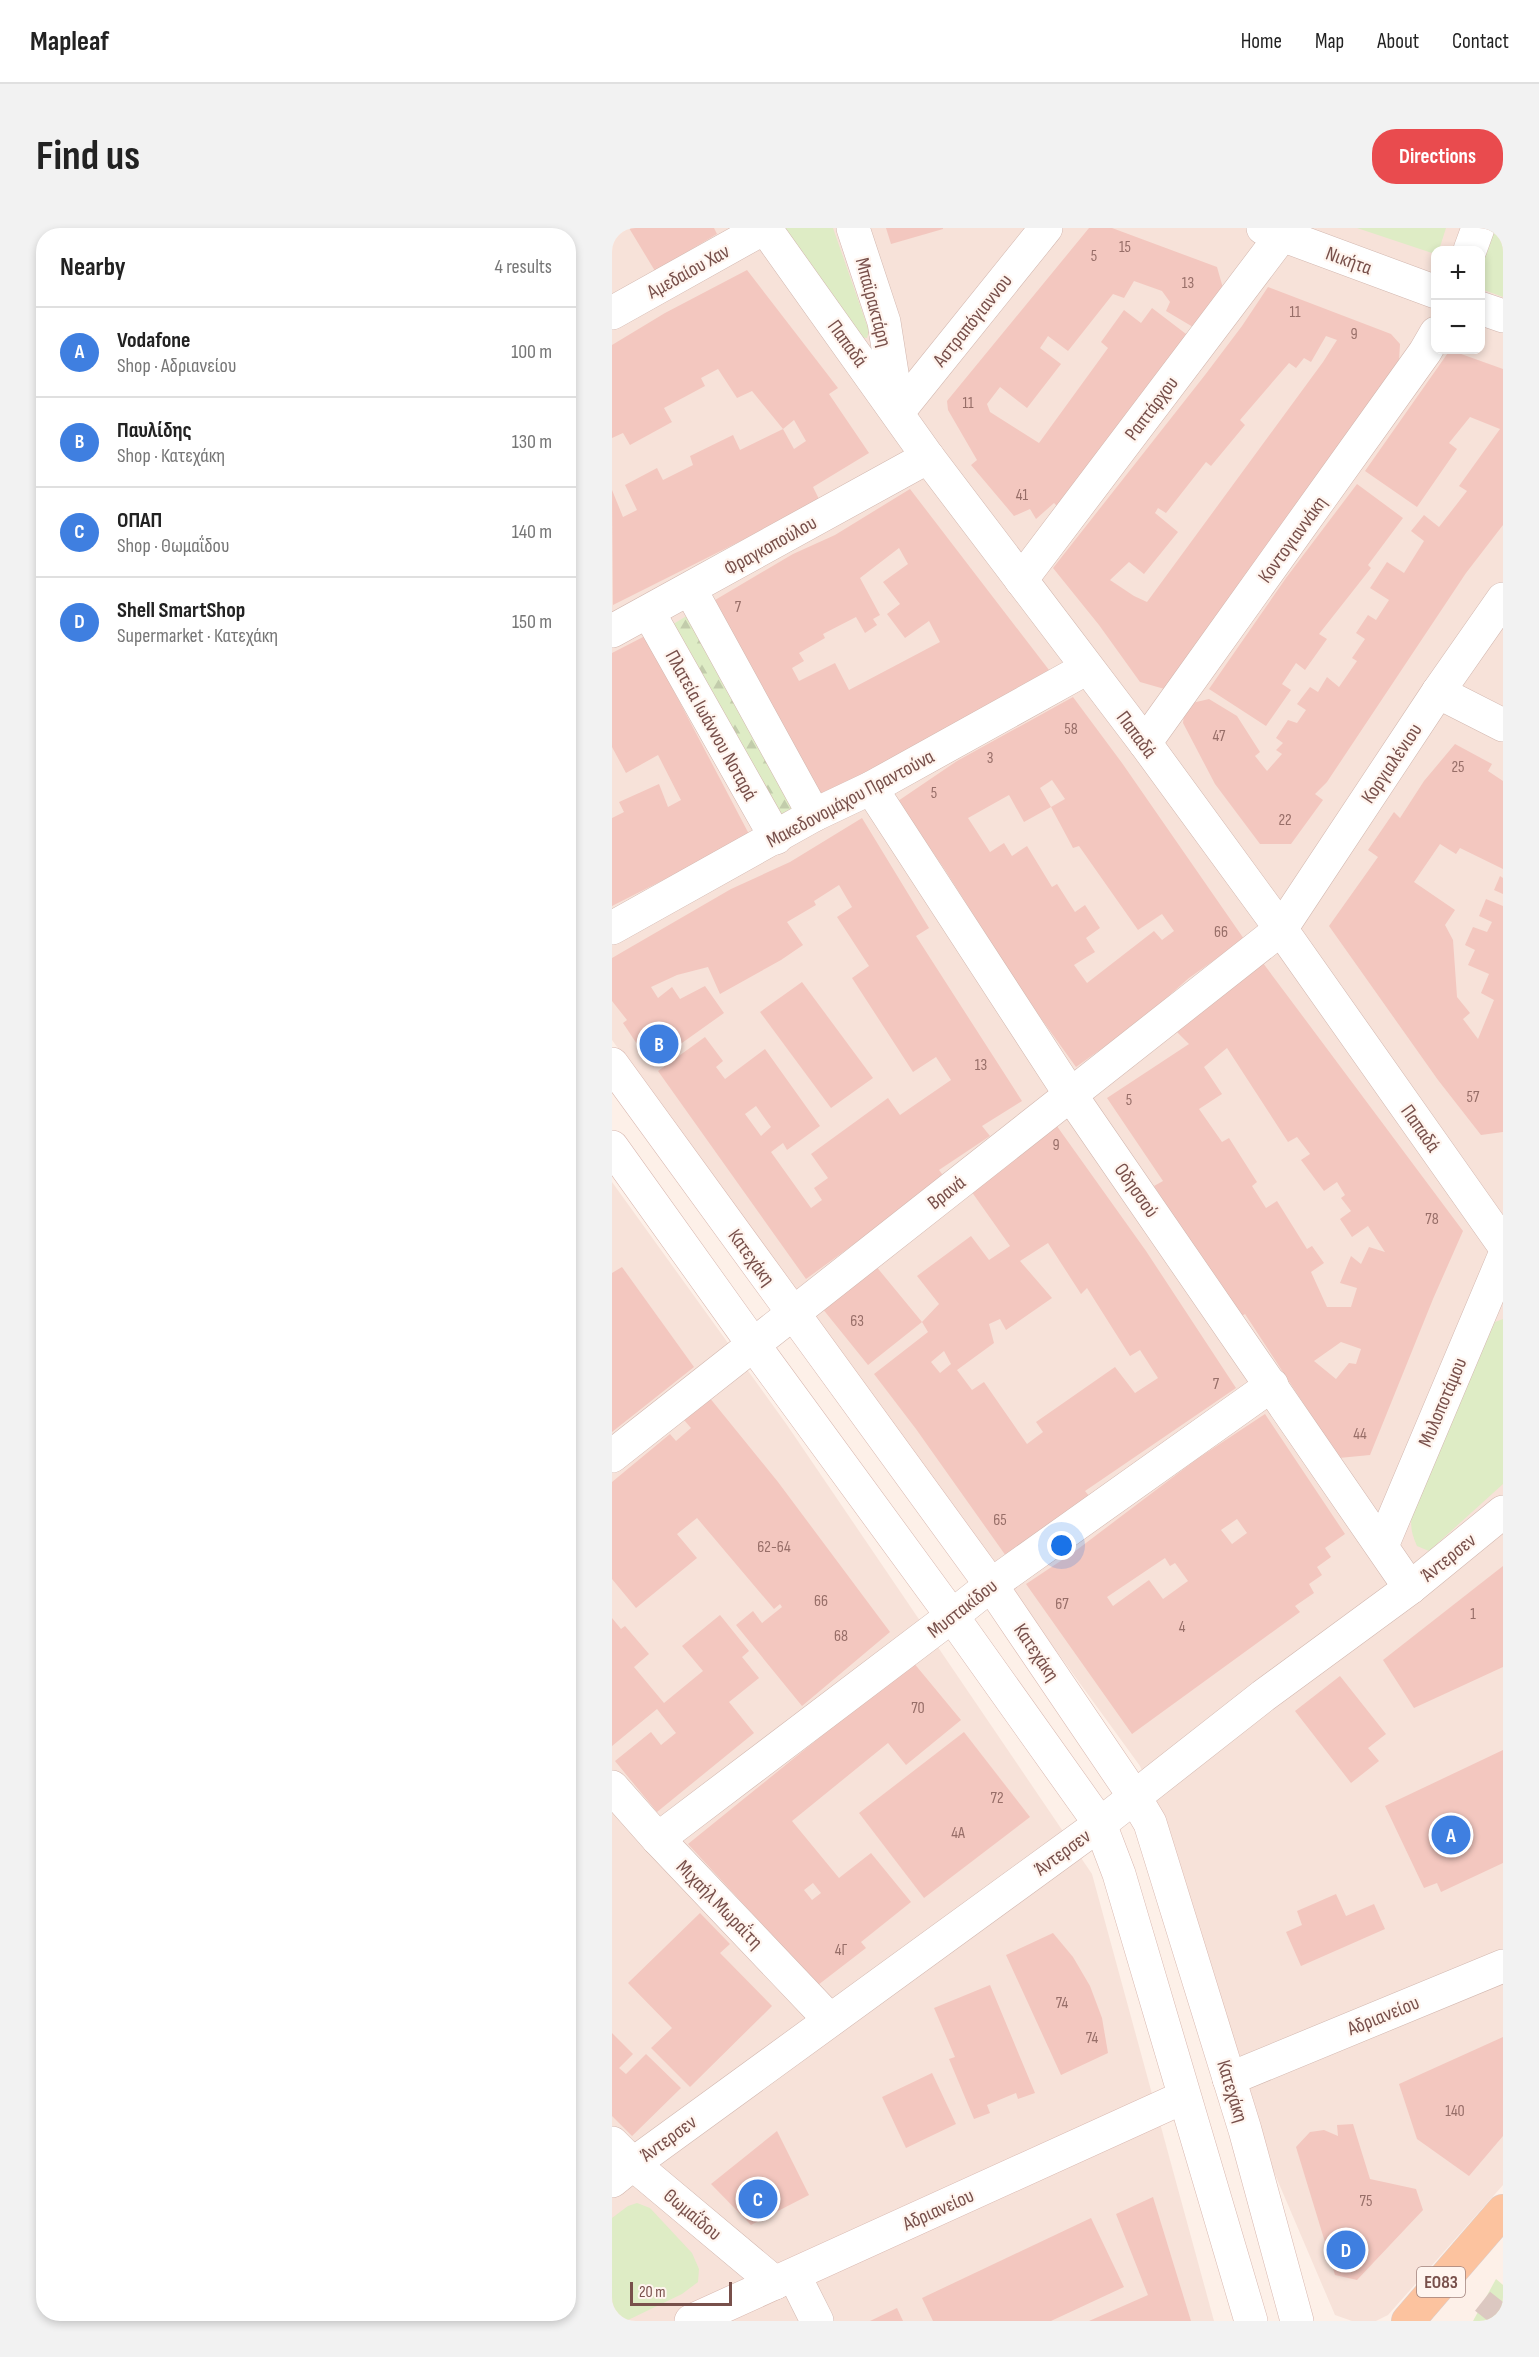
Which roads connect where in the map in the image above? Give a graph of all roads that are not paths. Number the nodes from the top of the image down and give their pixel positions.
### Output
1 (765, 228) edge
2 (853, 228) edge
3 (1046, 228) edge
4 (1478, 228) edge
5 (1272, 231) edge
6 (1471, 246) edge
7 (1431, 290) edge
8 (1485, 310) edge
9 (612, 313) edge
10 (1503, 316) edge
11 (1431, 342) edge
12 (898, 412) junction
13 (928, 457) junction
14 (1021, 580) junction
15 (690, 589) junction
16 (1503, 599) edge
17 (649, 613) junction
18 (612, 632) edge
19 (1087, 668) junction
20 (1438, 692) junction
21 (1503, 725) edge
22 (1145, 743) junction
23 (871, 788) junction
24 (814, 815) junction
25 (776, 838) junction
26 (612, 928) edge
27 (1281, 929) junction
28 (612, 1064) edge
29 (1070, 1094) junction
30 (612, 1147) edge
31 (1503, 1244) edge
32 (1503, 1259) edge
33 (792, 1313) junction
34 (753, 1344) junction
35 (1272, 1385) junction
36 (612, 1456) edge
37 (1503, 1512) edge
38 (1382, 1546) junction
39 (991, 1585) junction
40 (1410, 1588) junction
41 (952, 1616) junction
42 (612, 1787) edge
43 (1134, 1796) junction
44 (1100, 1824) junction
45 (658, 1839) junction
46 (1503, 1966) edge
47 (830, 2020) junction
48 (1229, 2079) junction
49 (1184, 2097) junction
50 (619, 2163) edge
51 (1503, 2211) edge
52 (1475, 2244) junction
53 (785, 2279) junction
54 (691, 2321) edge
55 (818, 2321) edge
56 (1251, 2321) edge
57 (1297, 2321) edge
58 (1408, 2321) edge
59 (1435, 2321) edge

1 - 9 street, Αμεδαίου Χαν
1 - 12 street, Παπαδά
2 - 12 street, Μπαϊρακτάρη
3 - 12 street, Αστραπόγιαννου
4 - 6 street
5 - 7 street, Νικήτα
5 - 14 street, Ραπτάρχου
8 - 10 street
11 - 22 street, Κοντογιαννάκη
12 - 13 street, Παπαδά
13 - 14 street, Παπαδά
13 - 15 street, Φραγκοπούλου
14 - 19 street, Παπαδά
15 - 17 street, Φραγκοπούλου
15 - 24 street
16 - 20 street, Κοργιαλένιου
17 - 18 street, Φραγκοπούλου
17 - 25 street, Πλατεία Ιωάννου Νοταρά
19 - 22 street, Παπαδά
19 - 23 street, Μακεδονομάχου Πραντούνα
20 - 21 street
20 - 27 street, Κοργιαλένιου
22 - 27 street, Παπαδά
23 - 24 street, Μακεδονομάχου Πραντούνα
23 - 29 street, Οδησσού
24 - 25 street, Μακεδονομάχου Πραντούνα
25 - 26 street, Μακεδονομάχου Πραντούνα
27 - 29 street, Βρανά
27 - 31 street, Παπαδά
28 - 33 street, Κατεχάκη
29 - 33 street, Βρανά
29 - 35 street, Οδησσού
30 - 34 street
32 - 38 street, Μυλοποτάμου
33 - 34 street, Βρανά
33 - 39 street, Κατεχάκη
34 - 36 street, Βρανά
34 - 41 street
35 - 38 street, Οδησσού
35 - 39 street, Μυστακίδου
37 - 40 street, Άντερσεν
38 - 40 street, Οδησσού
39 - 41 street, Μυστακίδου
39 - 43 street, Κατεχάκη
40 - 43 street, Άντερσεν
41 - 44 street
41 - 45 street, Μυστακίδου
42 - 45 street, Μιχαήλ Μωραΐτη
43 - 44 street, Άντερσεν
43 - 48 street, Κατεχάκη
44 - 47 street, Άντερσεν
44 - 49 street
45 - 47 street, Μιχαήλ Μωραΐτη
46 - 48 street, Αδριανείου
47 - 50 street, Άντερσεν
48 - 57 street, Κατεχάκη
49 - 53 street, Αδριανείου
49 - 56 street
50 - 53 street, Θωμαΐδου
51 - 52 main road, ΕΟ83
52 - 58 main road, ΕΟ83
52 - 59 main road
53 - 54 street, Αδριανείου
53 - 55 street

